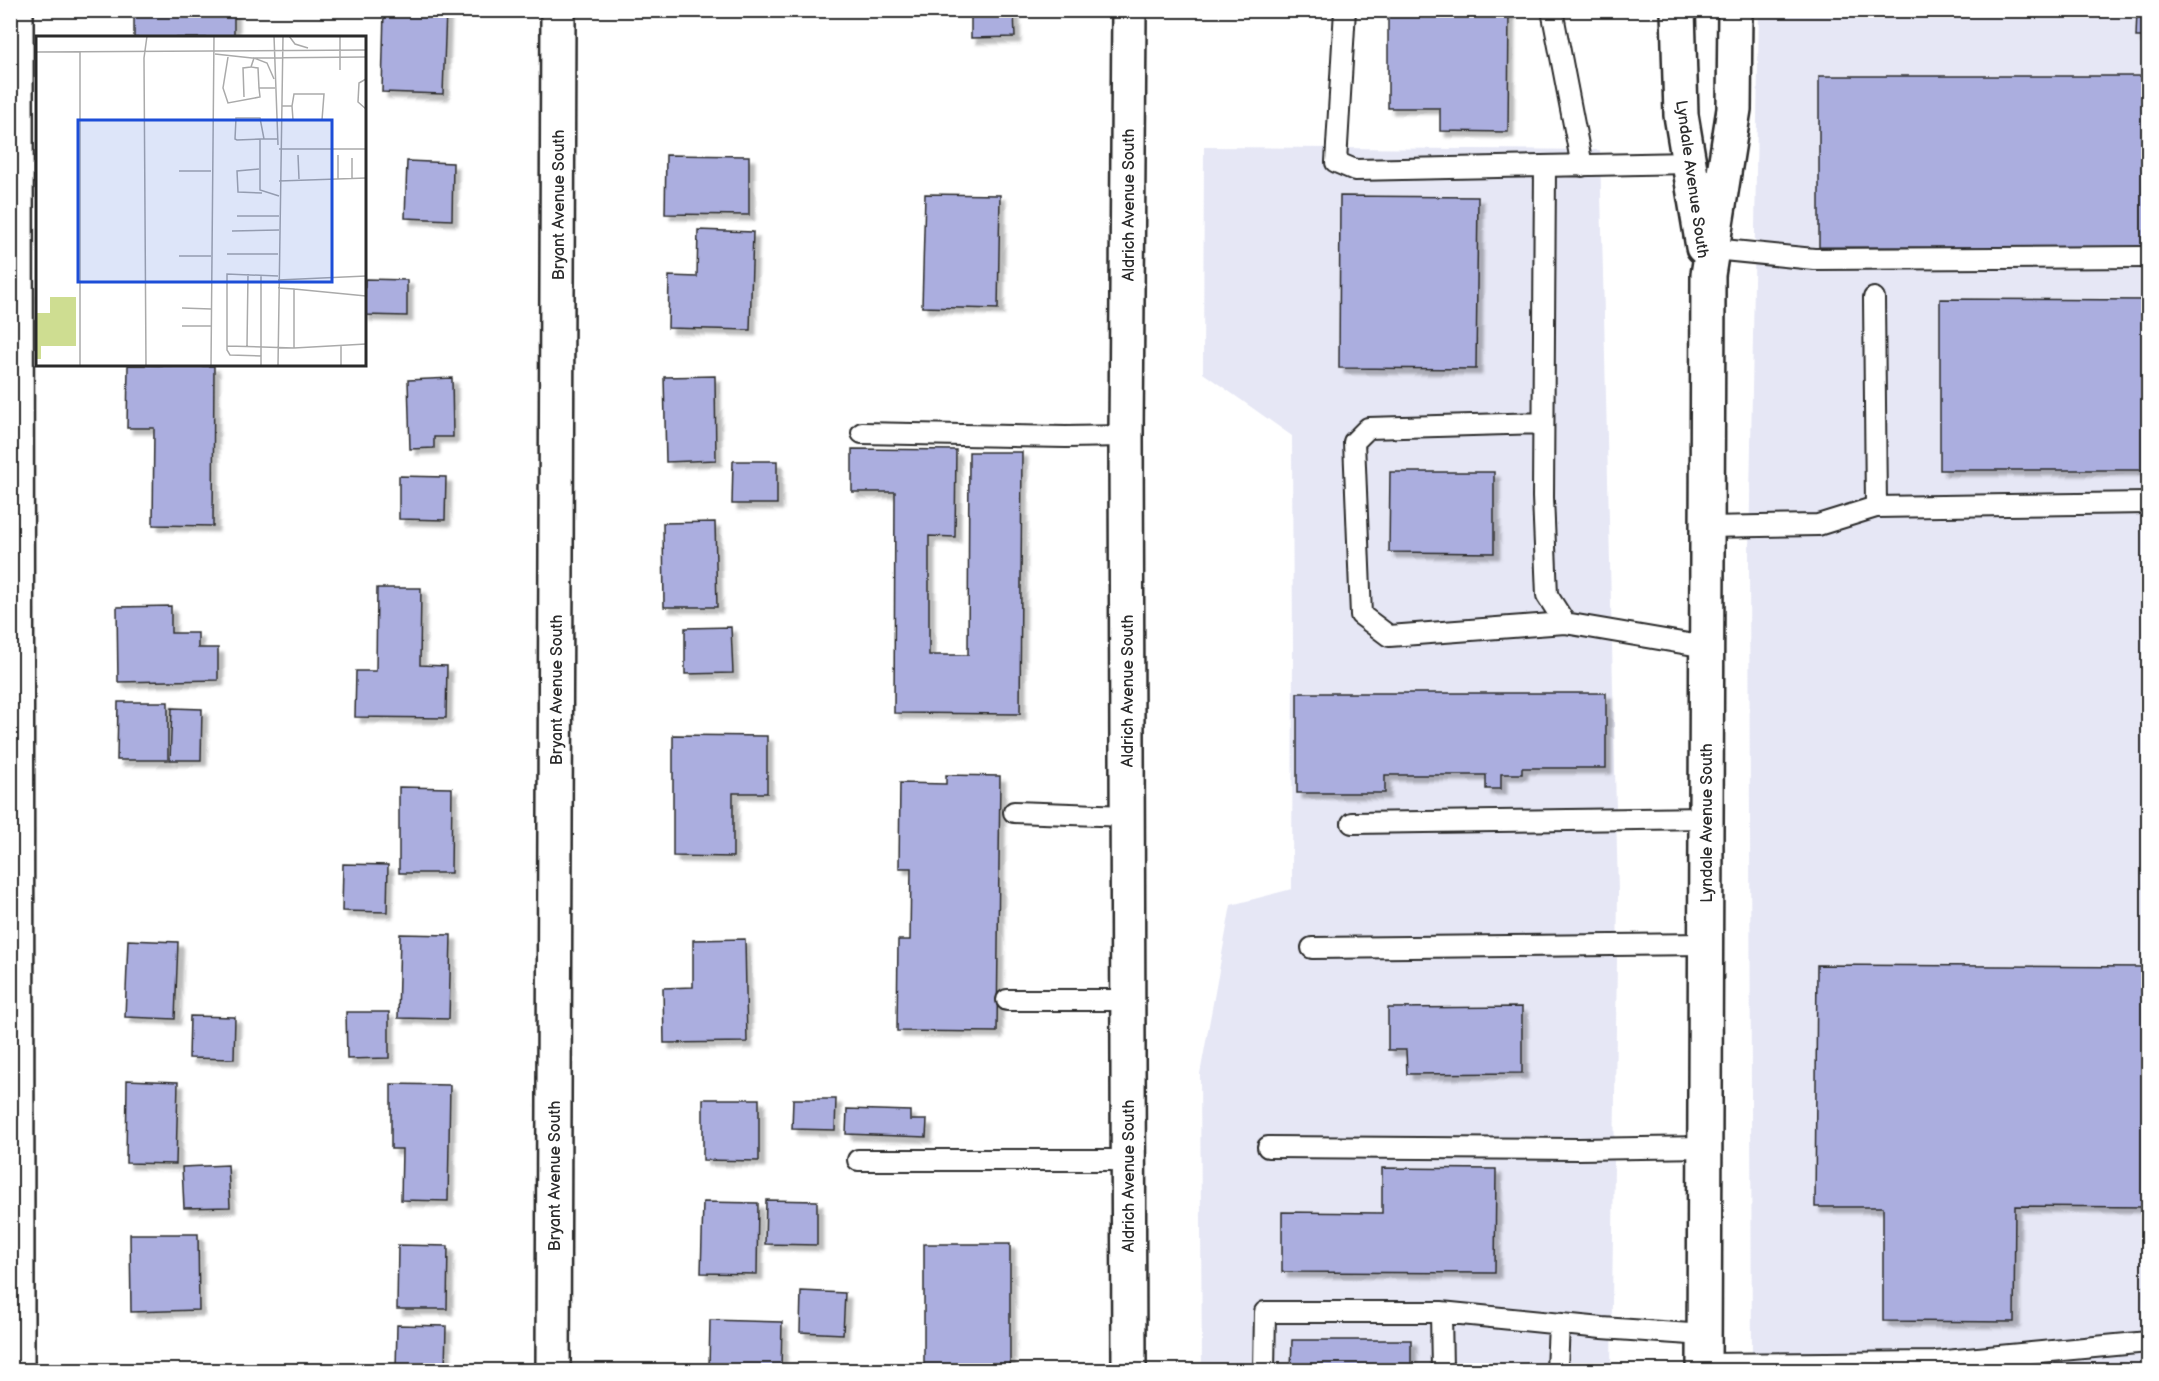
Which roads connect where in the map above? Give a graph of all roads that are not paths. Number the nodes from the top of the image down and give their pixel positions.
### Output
1 (16, 10) edge
2 (558, 10) edge
3 (1129, 10) edge
4 (1345, 10) edge
5 (1552, 10) edge
6 (1678, 10) edge
7 (1735, 10) edge
8 (1689, 163) junction
9 (1545, 166) junction
10 (1582, 166) junction
11 (1708, 257) junction
12 (2148, 257) edge
13 (1874, 298) dead end
14 (1543, 423) junction
15 (862, 433) dead end
16 (1126, 436) junction
17 (2148, 503) edge
18 (1876, 507) junction
19 (1707, 526) junction
20 (1566, 623) junction
21 (1706, 647) junction
22 (1014, 812) dead end
23 (1127, 816) junction
24 (1706, 818) junction
25 (1352, 824) dead end
26 (1706, 944) junction
27 (1312, 948) dead end
28 (1007, 1000) dead end
29 (1126, 1000) junction
30 (1268, 1147) dead end
31 (1705, 1147) junction
32 (858, 1160) dead end
33 (1128, 1160) junction
34 (1441, 1312) junction
35 (1559, 1324) junction
36 (2148, 1342) edge
37 (1704, 1356) edge
38 (17, 1371) edge
39 (553, 1371) edge
40 (1129, 1371) edge
41 (1264, 1371) edge
42 (1442, 1371) edge
43 (1557, 1371) edge

1 - 38 street
2 - 39 street, Bryant Avenue South
3 - 16 street, Aldrich Avenue South
4 - 9 lane
5 - 10 lane
6 - 8 street, Lyndale Avenue South
7 - 11 street, Lyndale Avenue South
8 - 10 lane
8 - 11 street, Lyndale Avenue South
9 - 10 lane
9 - 14 lane
11 - 12 lane
11 - 19 street, Lyndale Avenue South
13 - 18 lane
14 - 20 lane
14 - 20 lane
15 - 16 lane
16 - 23 street, Aldrich Avenue South
17 - 18 lane
18 - 19 lane
19 - 21 street, Lyndale Avenue South
20 - 21 lane
21 - 24 street, Lyndale Avenue South
22 - 23 lane
23 - 29 street, Aldrich Avenue South
24 - 25 lane
24 - 26 street, Lyndale Avenue South
26 - 27 lane
26 - 31 street, Lyndale Avenue South
28 - 29 lane
29 - 33 street, Aldrich Avenue South
30 - 31 lane
31 - 37 street, Lyndale Avenue South
32 - 33 lane
33 - 40 street, Aldrich Avenue South
34 - 35 lane
34 - 41 lane
34 - 42 lane
35 - 37 lane
35 - 43 lane
36 - 37 lane

